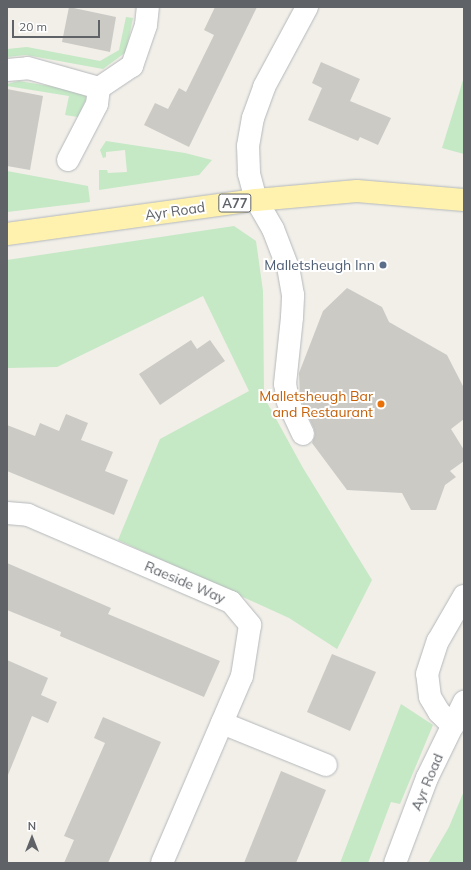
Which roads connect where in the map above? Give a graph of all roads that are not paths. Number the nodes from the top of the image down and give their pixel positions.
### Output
1 (148, 7) edge
2 (307, 7) edge
3 (7, 70) edge
4 (99, 88) junction
5 (68, 160) dead end
6 (256, 200) junction
7 (464, 200) edge
8 (7, 234) edge
9 (303, 434) dead end
10 (7, 513) edge
11 (464, 596) edge
12 (464, 702) edge
13 (222, 723) junction
14 (453, 726) junction
15 (326, 765) dead end
16 (162, 863) edge
17 (395, 863) edge

1 - 4 street
2 - 6 street
3 - 4 street
4 - 5 street
6 - 7 main road, Ayr Road / A77
6 - 8 main road, Ayr Road / A77
6 - 9 street
10 - 13 street, Raeside Way
11 - 14 street
12 - 14 street, Ayr Road
13 - 15 street
13 - 16 street, Raeside Way
14 - 17 street, Ayr Road

